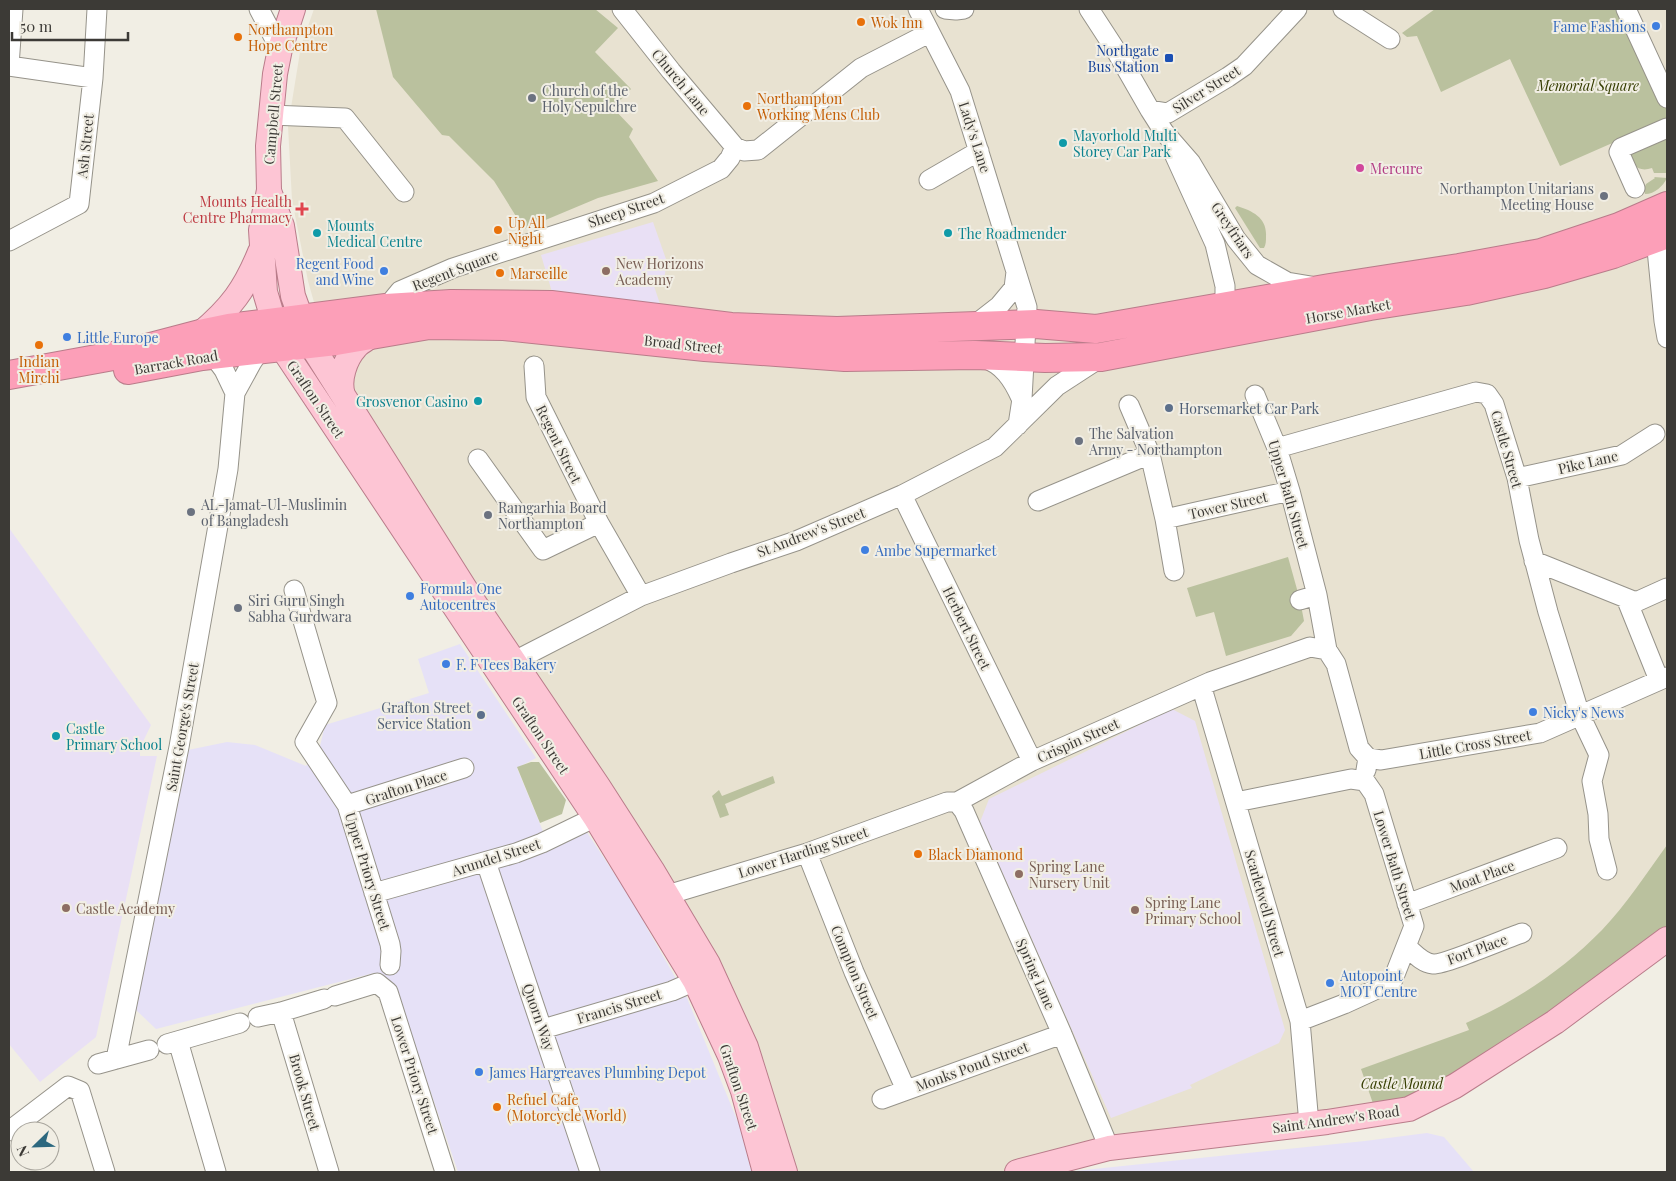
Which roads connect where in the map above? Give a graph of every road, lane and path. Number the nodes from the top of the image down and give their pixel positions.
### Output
1 (13, 9) edge
2 (97, 9) edge
3 (259, 9) edge
4 (293, 9) edge
5 (622, 9) edge
6 (918, 9) edge
7 (945, 9) edge
8 (964, 9) edge
9 (1089, 9) edge
10 (1108, 9) edge
11 (1297, 9) edge
12 (1345, 9) edge
13 (1626, 9) edge
14 (929, 33) junction
15 (1390, 39) dead end
16 (280, 49) junction
17 (1115, 49) junction
18 (9, 66) edge
19 (93, 78) junction
20 (1667, 98) edge
21 (1150, 110) junction
22 (271, 115) junction
23 (1667, 128) edge
24 (1164, 132) junction
25 (739, 149) junction
26 (979, 151) junction
27 (929, 180) dead end
28 (1635, 188) dead end
29 (269, 190) junction
30 (404, 192) dead end
31 (1665, 207) edge
32 (1590, 237) junction
33 (1662, 237) edge
34 (9, 241) edge
35 (531, 242) joint
36 (261, 251) junction
37 (1016, 272) junction
38 (1330, 288) junction
39 (386, 308) junction
40 (1225, 319) junction
41 (1027, 325) junction
42 (972, 327) junction
43 (306, 330) junction
44 (372, 335) junction
45 (1667, 338) edge
46 (271, 339) junction
47 (206, 344) junction
48 (975, 355) junction
49 (1024, 357) junction
50 (1101, 357) junction
51 (534, 366) dead end
52 (9, 375) edge
53 (9, 392) edge
54 (235, 393) junction
55 (343, 395) junction
56 (1255, 395) dead end
57 (1022, 399) junction
58 (1129, 405) dead end
59 (1018, 425) junction
60 (1661, 430) edge
61 (1277, 448) junction
62 (1150, 454) junction
63 (478, 459) dead end
64 (1517, 478) junction
65 (1290, 491) junction
66 (902, 495) junction
67 (1038, 501) dead end
68 (1165, 519) junction
69 (599, 523) junction
70 (1534, 561) junction
71 (1174, 571) dead end
72 (1667, 588) edge
73 (294, 590) dead end
74 (641, 596) junction
75 (1626, 598) junction
76 (1327, 650) junction
77 (506, 665) junction
78 (1663, 678) edge
79 (1203, 686) junction
80 (1580, 715) junction
81 (1368, 758) junction
82 (1032, 761) junction
83 (464, 768) dead end
84 (1358, 780) junction
85 (957, 802) junction
86 (1236, 802) junction
87 (347, 806) junction
88 (604, 813) junction
89 (1557, 848) dead end
90 (807, 853) junction
91 (486, 862) junction
92 (1607, 870) dead end
93 (374, 893) junction
94 (658, 900) junction
95 (1407, 904) junction
96 (1522, 932) dead end
97 (1667, 939) edge
98 (1407, 947) junction
99 (390, 965) dead end
100 (695, 981) junction
101 (281, 1012) junction
102 (1300, 1021) junction
103 (543, 1029) junction
104 (1062, 1034) junction
105 (164, 1045) junction
106 (906, 1090) junction
107 (882, 1099) dead end
108 (1309, 1124) junction
109 (9, 1131) edge
110 (1109, 1148) junction
111 (105, 1172) edge
112 (216, 1172) edge
113 (328, 1172) edge
114 (445, 1172) edge
115 (590, 1172) edge
116 (765, 1172) edge
117 (786, 1172) edge
118 (1018, 1172) edge

1 - 18 street
2 - 19 street, Ash Street
3 - 16 street
4 - 16 main road, Campbell Street
5 - 25 street, Church Lane
6 - 14 street, Lady's Lane
7 - 8 street
9 - 17 street, Greyfriars
10 - 17 street
11 - 21 street, Silver Street
12 - 15 street
13 - 20 street
14 - 25 street
14 - 26 street, Lady's Lane
16 - 22 main road, Campbell Street
17 - 21 street, Greyfriars
18 - 19 street
19 - 34 street, Ash Street
21 - 24 street, Greyfriars
22 - 29 main road, Campbell Street
22 - 30 street
23 - 28 street
24 - 38 street, Greyfriars
24 - 40 street, Greyfriars
25 - 35 street, Sheep Street
26 - 27 street
26 - 37 street, Lady's Lane
29 - 36 main road, Campbell Street
29 - 43 main road, Campbell Street
31 - 32 highway, Horse Market
31 - 33 street
32 - 33 highway
32 - 38 highway, Horse Market
33 - 40 highway, Horse Market
33 - 45 street
35 - 39 street, Regent Square
36 - 46 main road, Campbell Street
36 - 47 main road
37 - 41 street, Lady's Lane
37 - 42 street
38 - 40 highway, Horse Market
39 - 42 highway, Horse Market
39 - 43 highway, Horse Market
40 - 41 highway, Horse Market
40 - 50 highway, Horse Market
41 - 42 highway, Horse Market
41 - 49 street, Lady's Lane
43 - 44 highway, Broad Street
43 - 46 highway, Barrack Road
43 - 55 main road, Grafton Street
44 - 48 highway, Broad Street
44 - 55 main road
46 - 47 highway, Barrack Road
46 - 54 street, Saint George's Street
46 - 77 main road, Grafton Street
47 - 52 highway, Barrack Road
47 - 53 highway, Barrack Road
47 - 54 street
48 - 49 highway, Broad Street
48 - 57 street
49 - 50 highway, Horse Market
49 - 57 street, Lady's Lane
50 - 59 street, St Andrew's Street
51 - 69 street, Regent Street
54 - 105 street, Saint George's Street
55 - 77 main road, Grafton Street
56 - 61 street, Upper Bath Street
57 - 59 street, Lady's Lane
58 - 62 street
59 - 66 street, St Andrew's Street
60 - 64 street, Pike Lane
61 - 64 street, Castle Street
61 - 65 street, Upper Bath Street
62 - 67 street
62 - 68 street
63 - 69 street
64 - 70 street, Castle Street
65 - 68 street, Tower Street
65 - 76 street, Upper Bath Street
66 - 74 street, St Andrew's Street
66 - 82 street, Herbert Street
68 - 71 street
69 - 74 street, Regent Street
70 - 75 street
70 - 80 street, Castle Street
72 - 75 street
73 - 87 street, Upper Priory Street
74 - 77 street, St Andrew's Street
75 - 78 street
76 - 79 street, Crispin Street
76 - 81 street, Upper Bath Street
77 - 88 main road, Grafton Street
78 - 80 street, Little Cross Street
79 - 82 street, Crispin Street
79 - 86 street, Scarletwell Street
80 - 81 street, Little Cross Street
80 - 92 street, Castle Street
81 - 84 street
82 - 85 street, Crispin Street
83 - 87 street, Grafton Place
84 - 86 street
84 - 95 street, Lower Bath Street
85 - 90 street, Lower Harding Street
85 - 104 street, Spring Lane
86 - 102 street, Scarletwell Street
87 - 93 street, Upper Priory Street
88 - 91 street, Arundel Street
88 - 94 main road, Grafton Street
89 - 95 street, Moat Place
90 - 94 street, Lower Harding Street
90 - 106 street, Compton Street
91 - 93 street, Arundel Street
91 - 103 street, Quorn Way
93 - 99 street, Upper Priory Street
94 - 100 main road, Grafton Street
94 - 117 main road, Grafton Street
95 - 98 street, Lower Bath Street
96 - 98 street, Fort Place
97 - 108 main road, Saint Andrew's Road
98 - 102 street, Lower Bath Street
100 - 103 street, Francis Street
100 - 116 main road, Grafton Street
101 - 105 street
101 - 113 street, Brook Street
101 - 114 street, Lower Priory Street
102 - 108 street, Scarletwell Street
103 - 115 street, Quorn Way
104 - 106 street, Monks Pond Street
104 - 110 street, Spring Lane
105 - 112 street
106 - 107 street, Monks Pond Street
108 - 110 main road, Saint Andrew's Road
109 - 111 street
110 - 118 main road, Saint Andrew's Road

